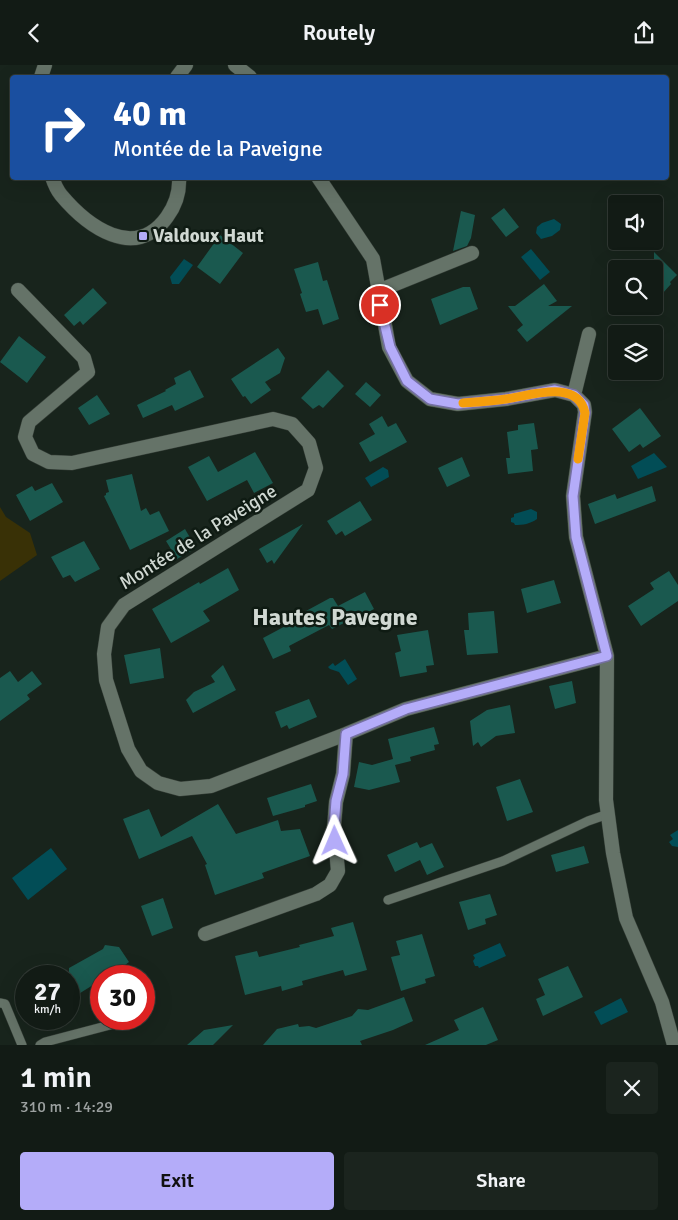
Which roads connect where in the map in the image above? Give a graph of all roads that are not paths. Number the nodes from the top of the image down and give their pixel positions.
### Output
1 (235, 65) edge
2 (248, 75) edge
3 (53, 180) edge
4 (179, 180) edge
5 (320, 180) edge
6 (472, 253) dead end
7 (18, 290) dead end
8 (378, 291) junction
9 (589, 334) dead end
10 (574, 395) junction
11 (607, 656) junction
12 (346, 734) junction
13 (608, 814) junction
14 (388, 900) dead end
15 (204, 934) dead end
16 (0, 1003) edge
17 (90, 1030) edge
18 (22, 1045) edge
19 (40, 1045) edge
20 (674, 1045) edge

1 - 2 street
3 - 4 street
5 - 8 street
6 - 8 street
7 - 12 street, Montée de la Paveigne
8 - 10 street
9 - 10 street
10 - 11 street
11 - 12 street, Montée de la Paveigne
11 - 13 street
12 - 15 street
13 - 14 lane
13 - 20 street
16 - 18 lane
17 - 19 lane

